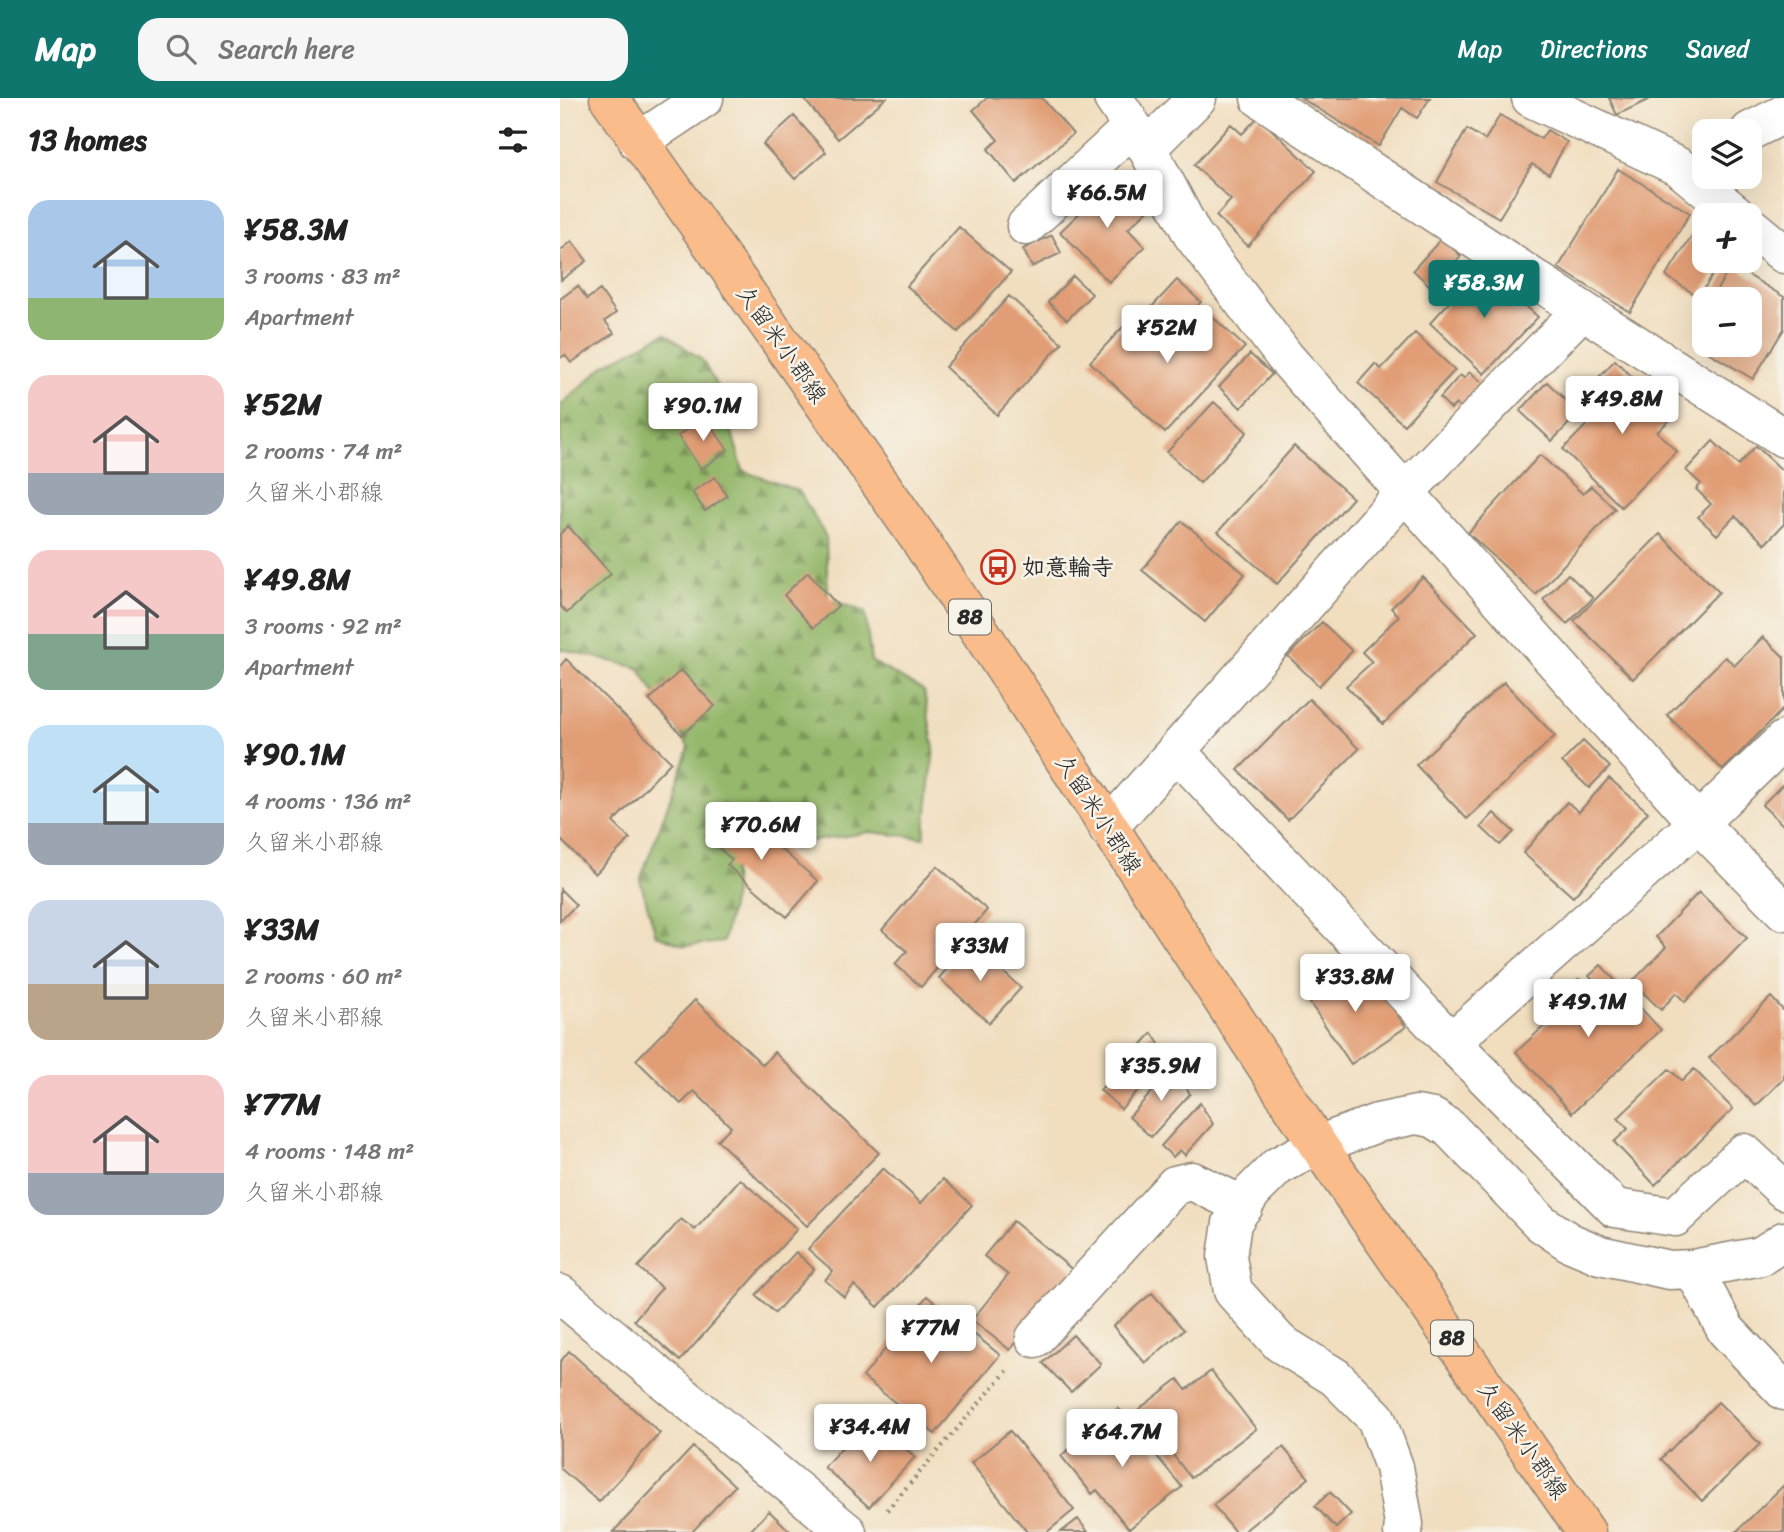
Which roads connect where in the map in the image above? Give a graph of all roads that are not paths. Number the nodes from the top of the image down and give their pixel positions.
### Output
1 (609, 98) edge
2 (704, 98) edge
3 (1196, 98) edge
4 (1260, 98) edge
5 (1531, 98) edge
6 (1784, 114) edge
7 (1131, 124) edge
8 (1762, 125) edge
9 (638, 142) junction
10 (1692, 161) edge
11 (1715, 189) edge
12 (1727, 203) edge
13 (1026, 226) dead end
14 (1762, 236) edge
15 (1784, 254) edge
16 (1582, 310) junction
17 (1784, 438) edge
18 (1404, 492) junction
19 (1784, 740) edge
20 (1176, 751) junction
21 (1698, 823) junction
22 (1108, 828) junction
23 (1784, 911) edge
24 (1451, 1042) junction
25 (1318, 1145) junction
26 (1784, 1190) edge
27 (1244, 1206) junction
28 (1784, 1241) edge
29 (1693, 1269) junction
30 (560, 1294) edge
31 (1035, 1338) road end
32 (1784, 1391) edge
33 (847, 1532) edge
34 (1403, 1532) edge
35 (1586, 1532) edge

1 - 9 main road, 久留米小郡線 / 88
2 - 9 street
3 - 7 street
4 - 16 street
5 - 10 street
6 - 8 street
7 - 13 street
7 - 18 street
9 - 22 main road, 久留米小郡線 / 88
11 - 12 street
14 - 15 street
16 - 17 street
16 - 18 street
18 - 20 street
18 - 21 street
19 - 21 street
20 - 22 street
20 - 24 street
21 - 23 street
21 - 24 street
22 - 25 main road, 久留米小郡線 / 88
24 - 26 street
25 - 27 street
25 - 29 street
25 - 35 main road, 久留米小郡線 / 88
27 - 31 street
27 - 34 street
28 - 29 street
29 - 32 street
30 - 33 street

